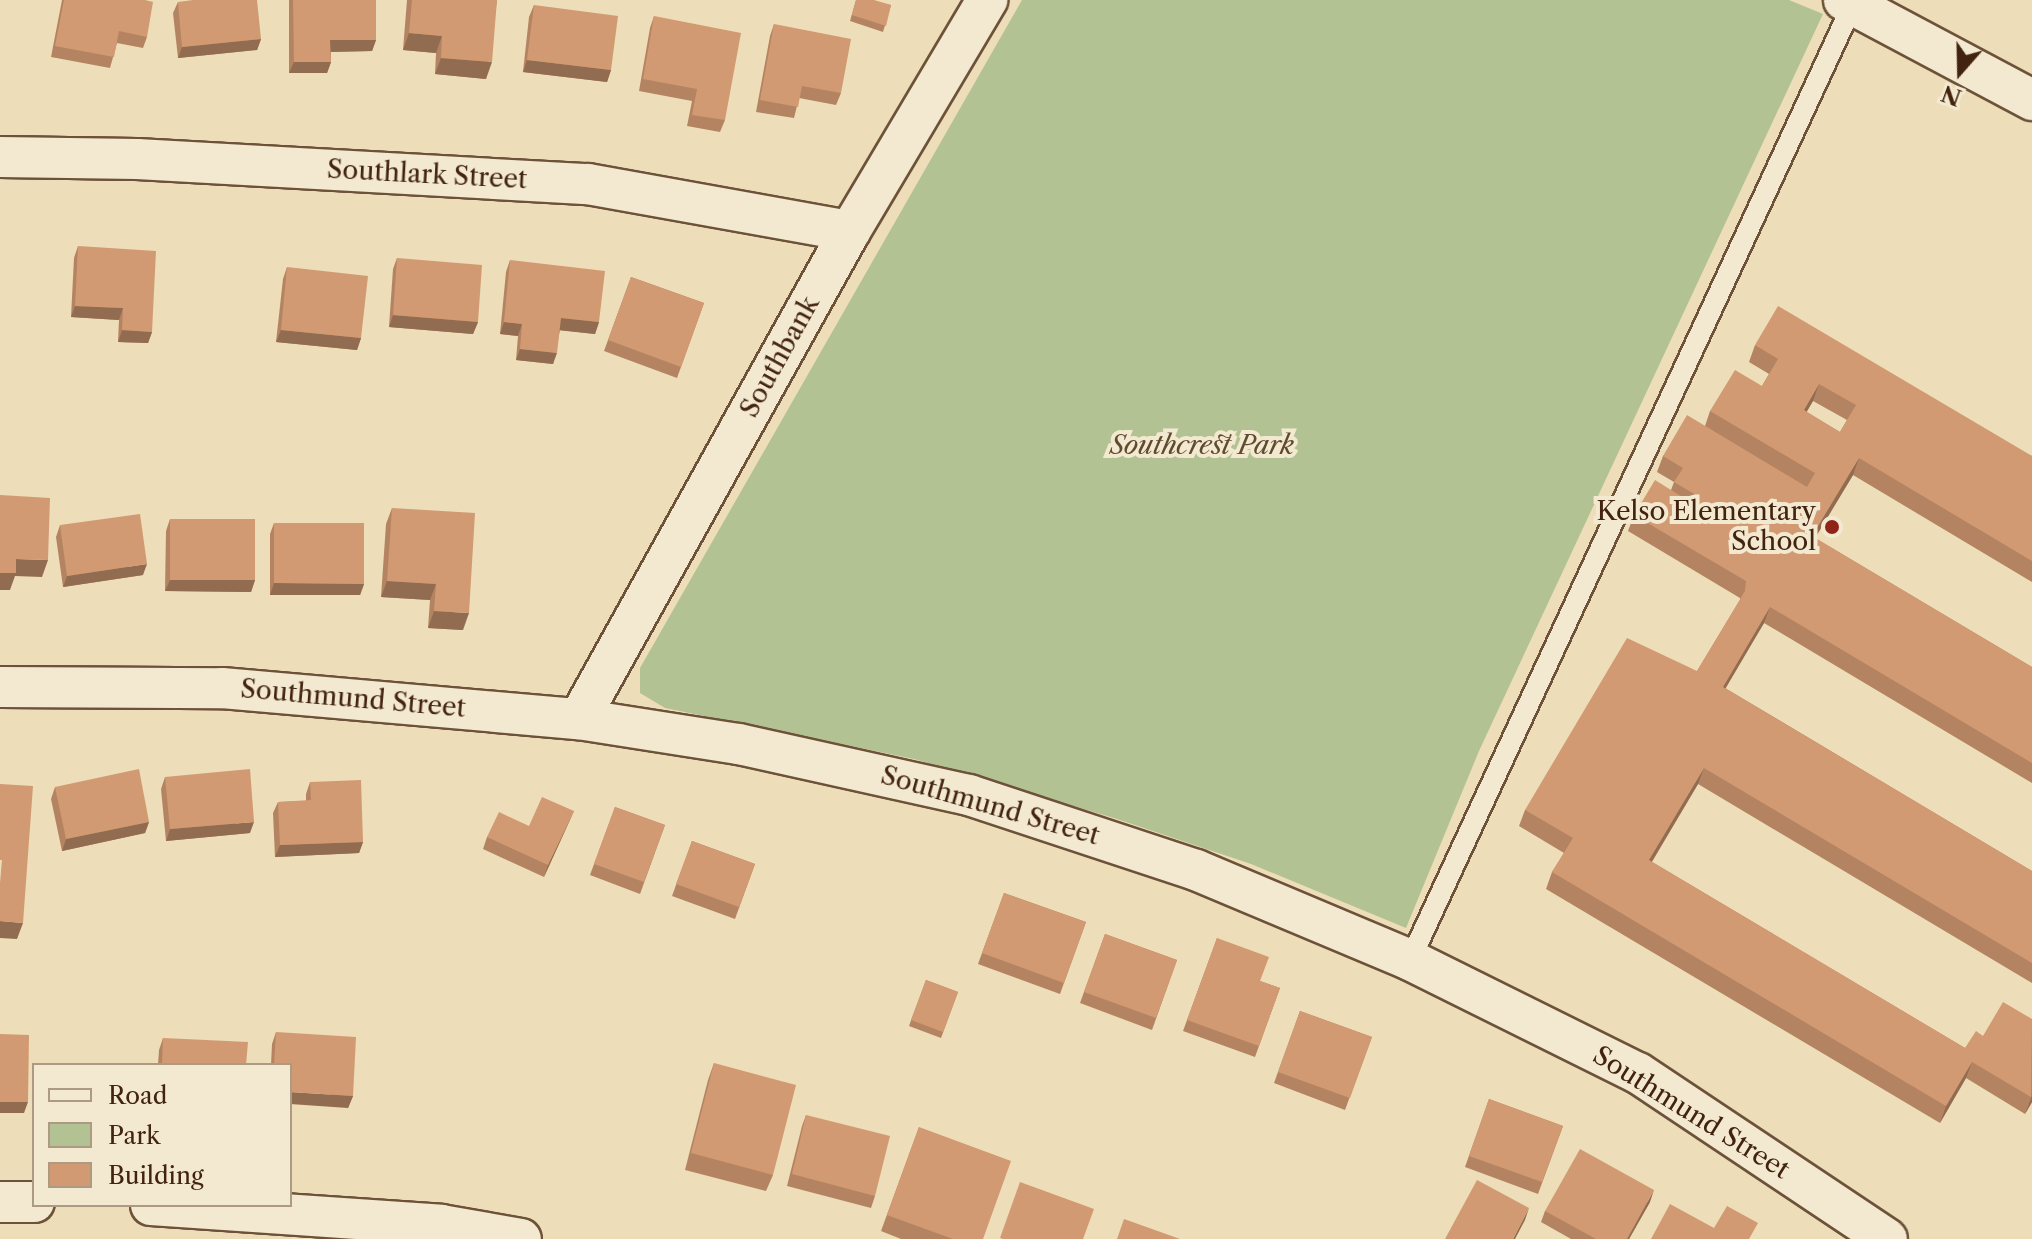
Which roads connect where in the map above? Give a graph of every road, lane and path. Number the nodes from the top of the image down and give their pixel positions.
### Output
1 (987, 0) edge
2 (1849, 2) edge
3 (2032, 100) edge
4 (0, 157) edge
5 (850, 231) junction
6 (0, 687) edge
7 (579, 719) junction
8 (1410, 960) junction
9 (0, 1202) edge
10 (32, 1202) edge
11 (180, 1207) edge
12 (521, 1239) edge
13 (1887, 1239) edge

1 - 5 street, Southbank
2 - 3 street
2 - 8 lane
4 - 5 street, Southlark Street
5 - 7 street, Southbank
6 - 7 street, Southmund Street
7 - 8 street, Southmund Street
8 - 13 street, Southmund Street
9 - 10 street
11 - 12 street

